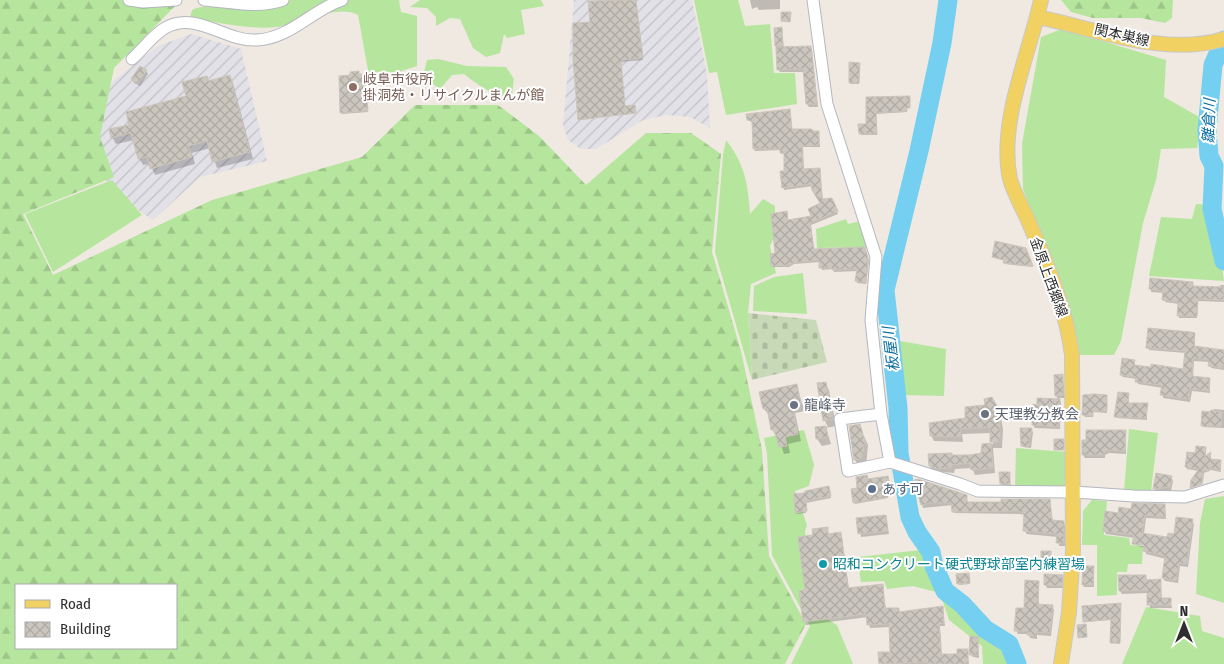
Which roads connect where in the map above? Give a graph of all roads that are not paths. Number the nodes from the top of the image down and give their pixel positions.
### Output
1 (129, 0) edge
2 (176, 0) edge
3 (204, 0) edge
4 (283, 0) edge
5 (342, 0) edge
6 (813, 0) edge
7 (1041, 0) edge
8 (1038, 16) junction
9 (1224, 39) edge
10 (132, 59) dead end
11 (881, 414) junction
12 (893, 462) junction
13 (1224, 485) edge
14 (1074, 492) junction
15 (1061, 664) edge

1 - 2 street
3 - 4 street
5 - 10 street
6 - 11 street
7 - 8 main road
8 - 9 main road, 関本巣線
8 - 14 main road, 金原上西郷線
11 - 12 street
11 - 12 street
12 - 14 street
13 - 14 street
14 - 15 main road, 金原上西郷線

